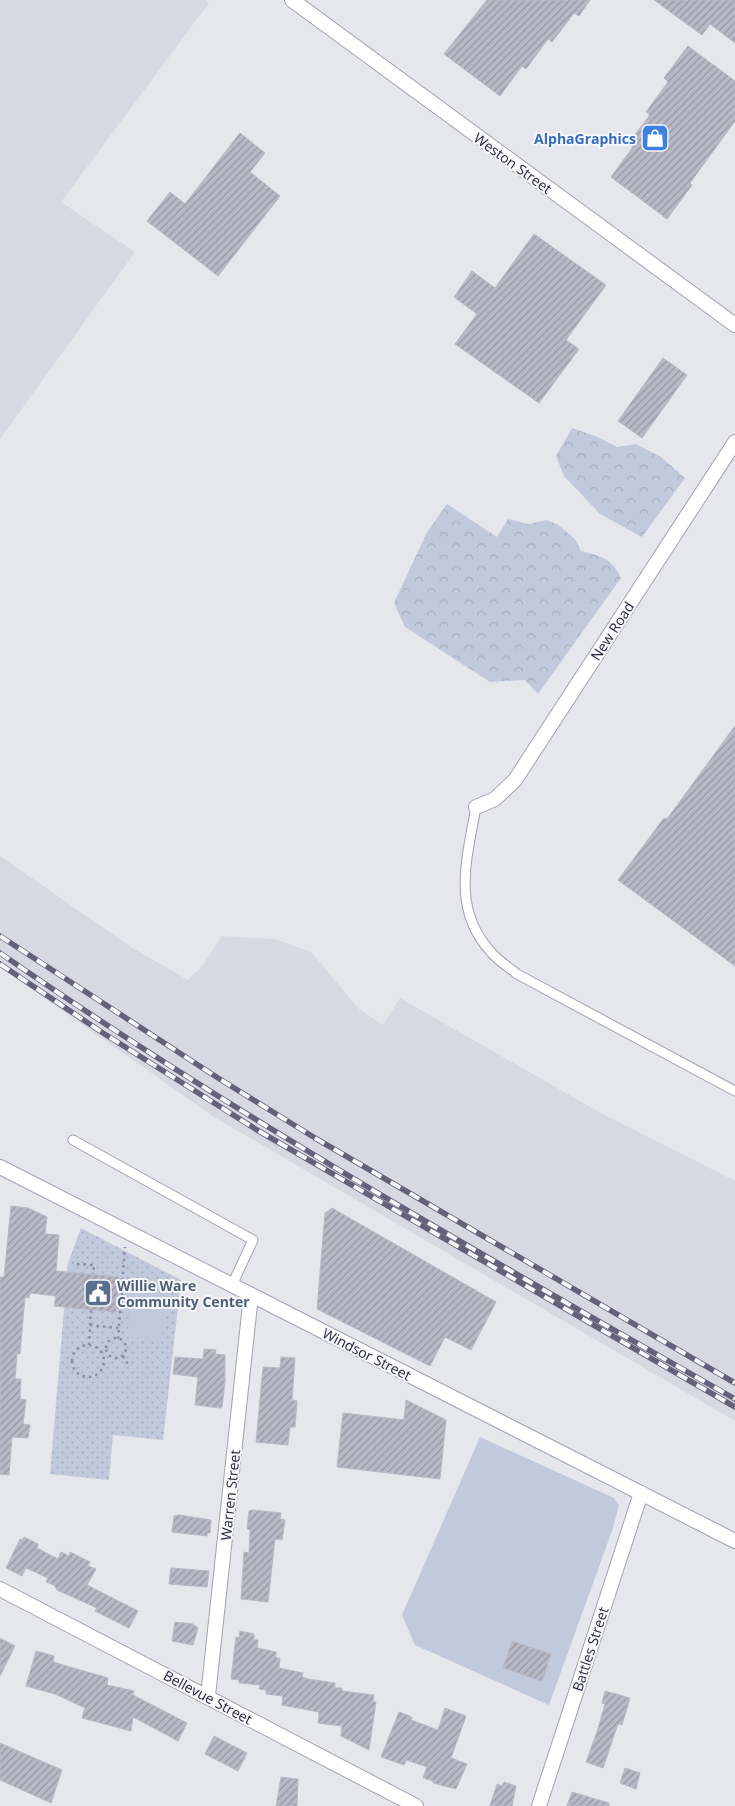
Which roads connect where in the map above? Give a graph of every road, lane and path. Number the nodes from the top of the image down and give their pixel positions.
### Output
1 (292, 0) edge
2 (735, 325) edge
3 (735, 442) edge
4 (476, 807) joint
5 (735, 1091) edge
6 (73, 1140) dead end
7 (0, 1167) edge
8 (125, 1247) dead end
9 (77, 1264) dead end
10 (93, 1274) dead end
11 (232, 1285) junction
12 (121, 1295) junction
13 (127, 1295) dead end
14 (251, 1295) junction
15 (91, 1310) dead end
16 (90, 1325) junction
17 (118, 1328) junction
18 (118, 1338) junction
19 (88, 1345) junction
20 (108, 1353) junction
21 (102, 1355) junction
22 (123, 1356) junction
23 (129, 1366) dead end
24 (641, 1493) junction
25 (735, 1541) edge
26 (0, 1588) edge
27 (208, 1696) junction
28 (416, 1806) edge
29 (539, 1806) edge

1 - 2 street, Weston Street
3 - 4 street, New Road
4 - 5 lane
6 - 11 lane
7 - 11 street, Windsor Street
8 - 12 path
9 - 10 path
11 - 14 street, Windsor Street
12 - 13 path
12 - 17 path
14 - 24 street, Windsor Street
14 - 27 street, Warren Street
15 - 16 path
16 - 17 path
16 - 19 path
17 - 18 path
18 - 20 path
18 - 22 path
19 - 21 path
19 - 21 path
20 - 21 path
20 - 22 path
22 - 23 path
24 - 25 street, Windsor Street
24 - 29 street, Battles Street
26 - 27 street, Bellevue Street
27 - 28 street, Bellevue Street

